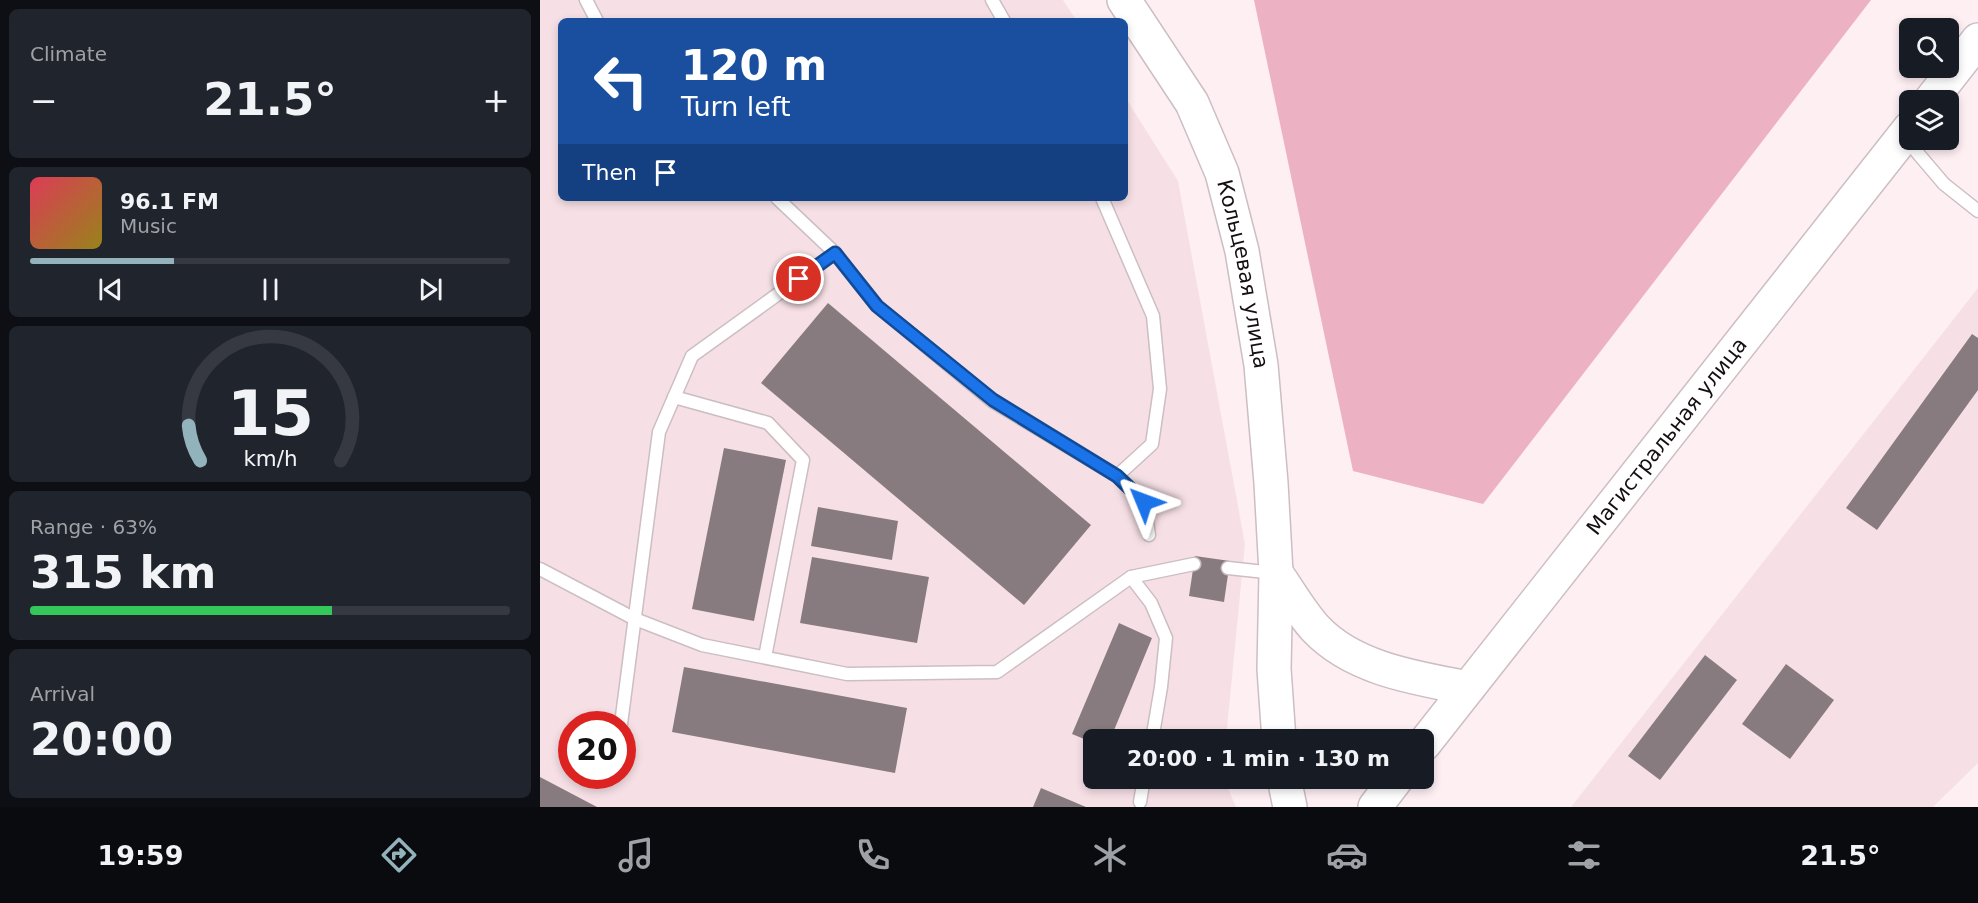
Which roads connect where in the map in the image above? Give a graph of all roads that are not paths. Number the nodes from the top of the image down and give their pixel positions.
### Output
1 (586, 0) edge
2 (992, 0) edge
3 (1124, 0) edge
4 (595, 18) edge
5 (1002, 18) edge
6 (1978, 40) edge
7 (1939, 90) edge
8 (1899, 141) edge
9 (1919, 150) edge
10 (780, 201) edge
11 (1103, 201) edge
12 (1978, 211) edge
13 (835, 253) junction
14 (674, 397) junction
15 (1117, 476) junction
16 (1149, 535) dead end
17 (1194, 564) dead end
18 (1228, 568) dead end
19 (540, 569) edge
20 (1276, 573) junction
21 (1131, 577) junction
22 (635, 619) junction
23 (765, 657) junction
24 (1468, 688) junction
25 (623, 711) edge
26 (1154, 729) edge
27 (1278, 729) edge
28 (1434, 731) edge
29 (1142, 789) edge
30 (1286, 789) edge
31 (1389, 789) edge
32 (1140, 802) dead end
33 (1290, 807) edge
34 (1375, 807) edge

1 - 4 lane
2 - 5 lane
3 - 20 street, Кольцевая улица
6 - 7 street
8 - 24 street, Магистральная улица
9 - 12 lane
10 - 13 lane
11 - 15 lane
13 - 14 lane
13 - 15 lane
14 - 22 lane
14 - 23 lane
15 - 16 lane
17 - 21 lane
18 - 20 lane
19 - 22 lane
20 - 24 street
20 - 27 street, Кольцевая улица
21 - 23 lane
21 - 26 lane
22 - 23 lane
22 - 25 lane
24 - 28 street, Магистральная улица
29 - 32 lane
30 - 33 street
31 - 34 street

